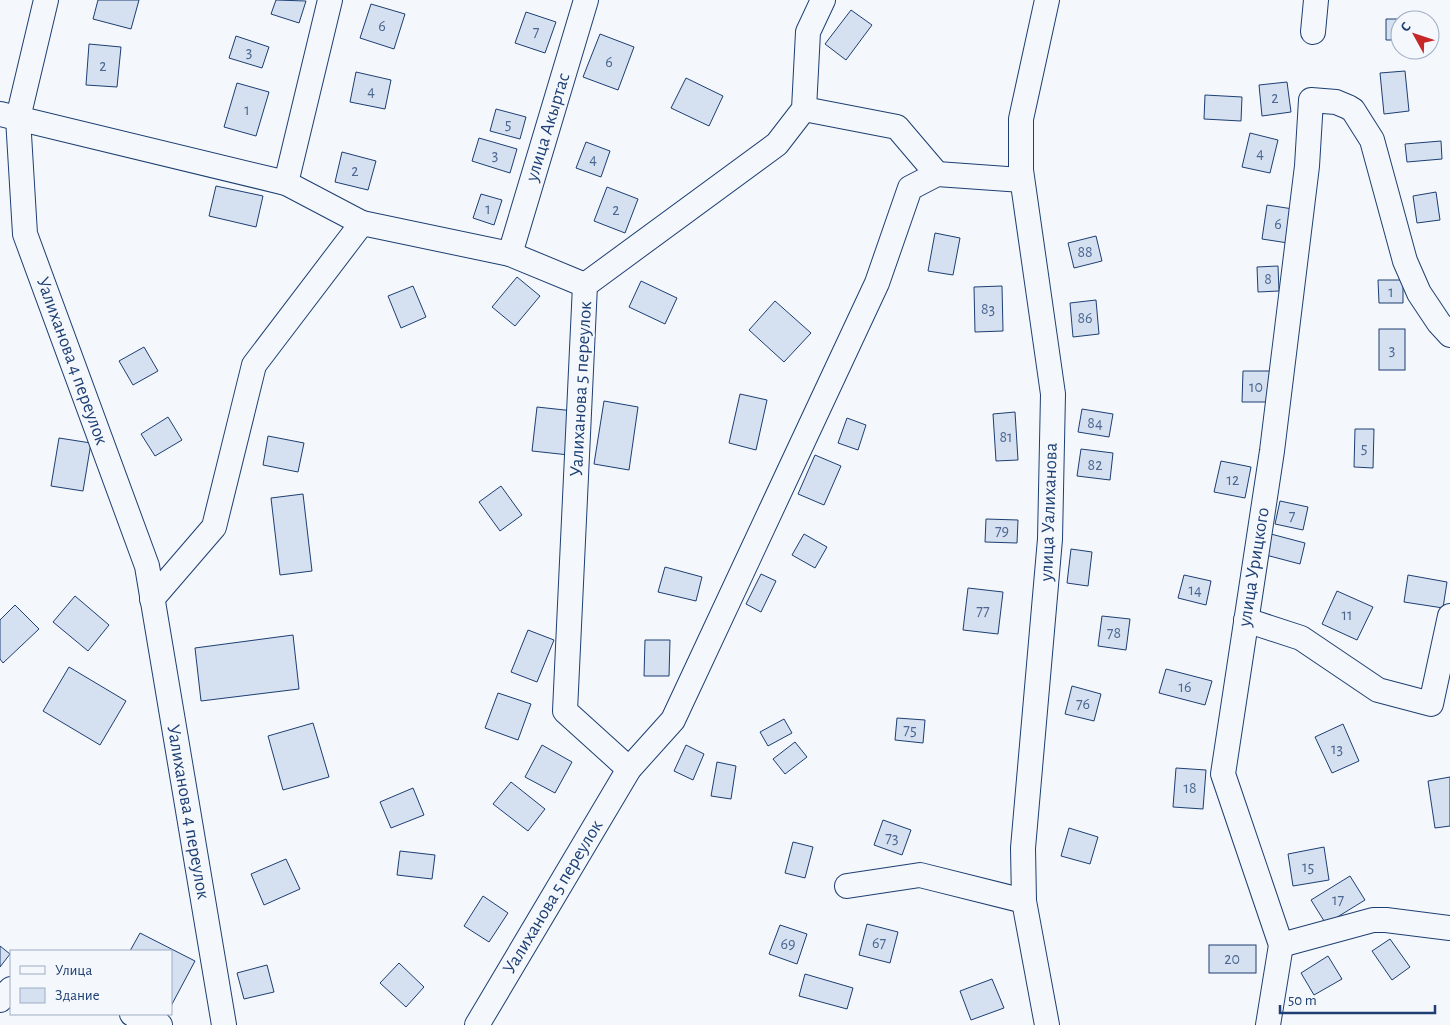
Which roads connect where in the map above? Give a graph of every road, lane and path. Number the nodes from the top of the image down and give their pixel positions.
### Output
1 (46, 0) edge
2 (330, 0) edge
3 (586, 0) edge
4 (823, 0) edge
5 (1047, 0) edge
6 (1316, 0) edge
7 (1313, 32) dead end
8 (804, 109) junction
9 (9, 116) edge
10 (937, 174) junction
11 (1022, 180) junction
12 (286, 183) junction
13 (362, 223) junction
14 (510, 254) junction
15 (585, 285) junction
16 (1450, 335) edge
17 (152, 599) junction
18 (1450, 616) edge
19 (1246, 620) junction
20 (629, 769) junction
21 (846, 886) dead end
22 (1024, 901) junction
23 (1450, 928) edge
24 (1281, 945) junction
25 (10, 990) edge
26 (0, 1000) edge
27 (135, 1015) edge
28 (160, 1025) edge
29 (224, 1025) edge
30 (477, 1025) edge
31 (1047, 1025) edge
32 (1268, 1025) edge

1 - 9 street, Уалиханова 4 переулок
2 - 12 street
3 - 14 street, улица Акыртас
4 - 8 street
5 - 11 street, улица Уалиханова
6 - 7 street
8 - 10 street
8 - 15 street, Уалиханова 5 переулок
9 - 12 street
9 - 17 street, Уалиханова 4 переулок
10 - 11 street
10 - 20 street, Уалиханова 5 переулок
11 - 22 street, улица Уалиханова
12 - 13 street
13 - 14 street
13 - 17 street
14 - 15 street
15 - 20 street, Уалиханова 5 переулок
16 - 19 street, улица Урицкого
17 - 29 street, Уалиханова 4 переулок
18 - 19 street
19 - 24 street, улица Урицкого
20 - 30 street, Уалиханова 5 переулок
21 - 22 street
22 - 31 street, улица Уалиханова
23 - 24 street
24 - 32 street, улица Урицкого
25 - 26 street
27 - 28 street

